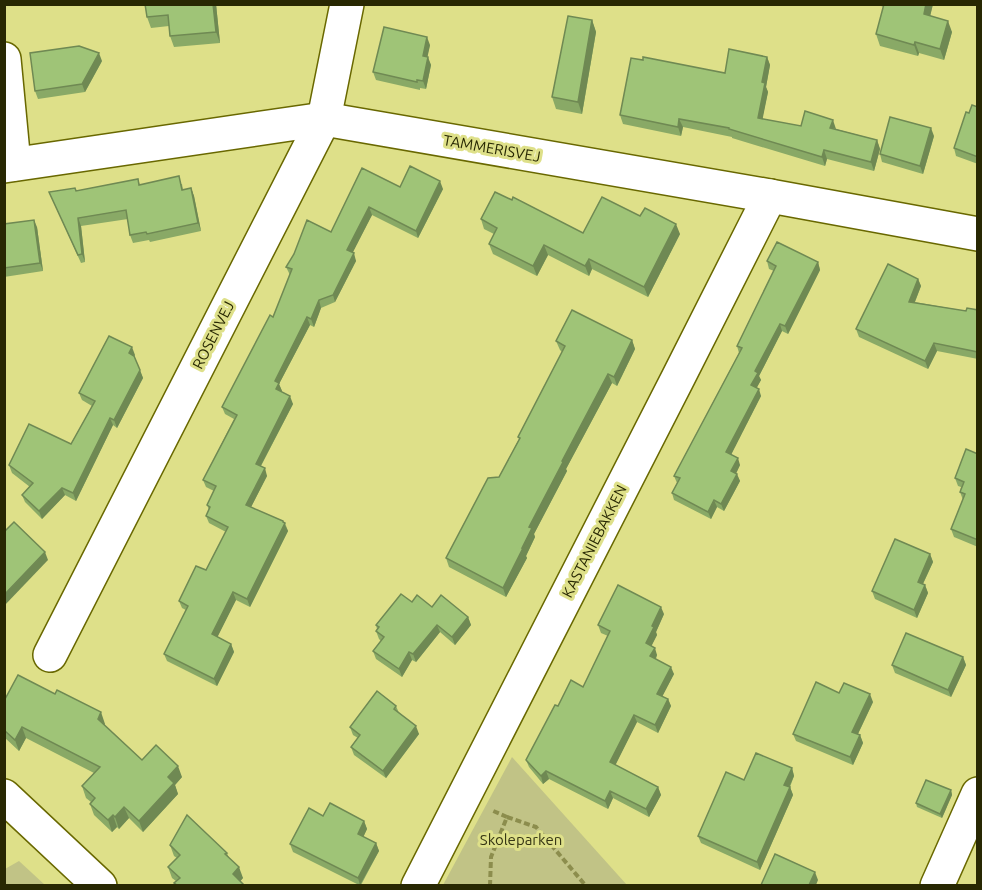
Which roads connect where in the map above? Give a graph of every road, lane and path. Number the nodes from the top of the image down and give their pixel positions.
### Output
1 (347, 4) edge
2 (4, 59) edge
3 (324, 119) junction
4 (9, 165) edge
5 (770, 196) junction
6 (978, 234) edge
7 (50, 655) dead end
8 (978, 794) edge
9 (4, 796) edge
10 (463, 797) junction
11 (507, 817) junction
12 (100, 885) edge
13 (418, 885) edge
14 (490, 885) edge
15 (585, 885) edge
16 (937, 885) edge

1 - 3 street, ROSENVEJ
2 - 4 street
3 - 4 street, TAMMERISVEJ
3 - 5 street, TAMMERISVEJ
3 - 7 street, ROSENVEJ
5 - 6 street, TAMMERISVEJ
5 - 10 street, KASTANIEBAKKEN
8 - 16 street
9 - 12 street
10 - 11 path
10 - 13 street, KASTANIEBAKKEN
11 - 14 path
11 - 15 path

